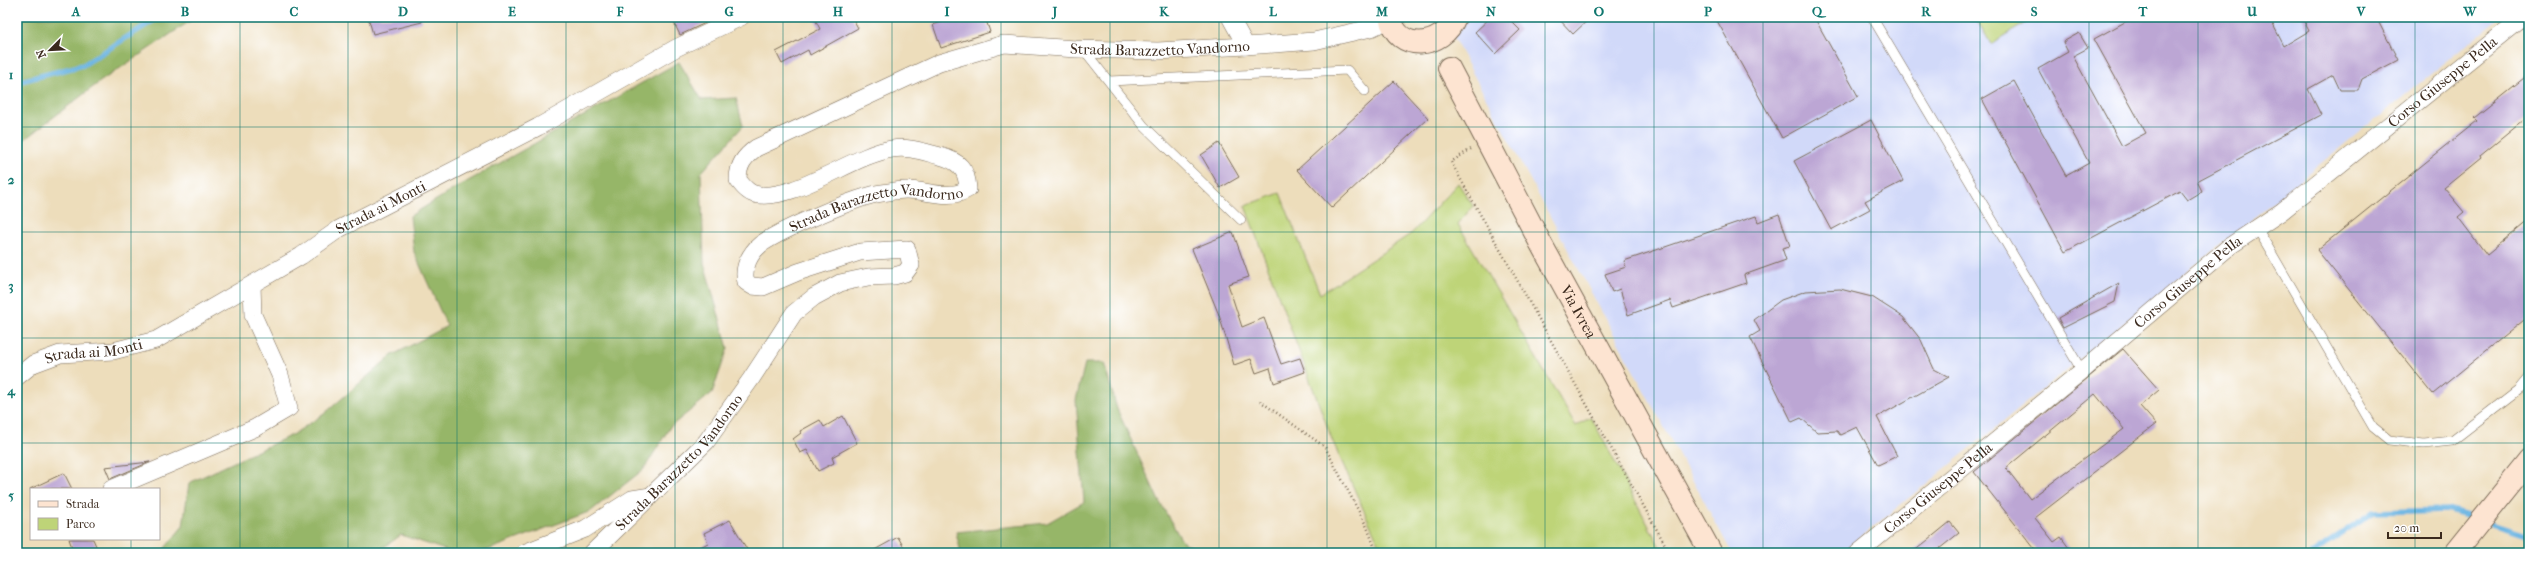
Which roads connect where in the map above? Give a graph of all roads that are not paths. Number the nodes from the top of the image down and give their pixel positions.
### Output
1 (740, 17) edge
2 (1230, 17) edge
3 (1455, 17) edge
4 (1872, 17) edge
5 (2523, 17) edge
6 (1390, 18) edge
7 (1435, 41) junction
8 (1246, 46) junction
9 (1084, 50) junction
10 (1109, 81) junction
11 (1365, 91) dead end
12 (1241, 220) dead end
13 (2257, 228) junction
14 (252, 285) junction
15 (2082, 371) junction
16 (17, 377) edge
17 (2529, 377) edge
18 (2529, 461) edge
19 (113, 488) edge
20 (653, 495) junction
21 (524, 553) edge
22 (592, 553) edge
23 (1711, 553) edge
24 (1858, 553) edge
25 (2455, 553) edge

1 - 14 street, Strada ai Monti
2 - 8 street
3 - 7 main road
4 - 15 lane
5 - 13 street, Corso Giuseppe Pella
6 - 7 main road
6 - 8 street, Strada Barazzetto Vandorno
7 - 23 main road, Via Ivrea
8 - 9 street, Strada Barazzetto Vandorno
9 - 10 lane
9 - 20 street, Strada Barazzetto Vandorno
10 - 11 lane
10 - 12 lane
13 - 15 street, Corso Giuseppe Pella
13 - 17 lane
14 - 16 street, Strada ai Monti
14 - 19 street
15 - 24 street, Corso Giuseppe Pella
18 - 25 main road
20 - 21 street
20 - 22 street, Strada Barazzetto Vandorno

